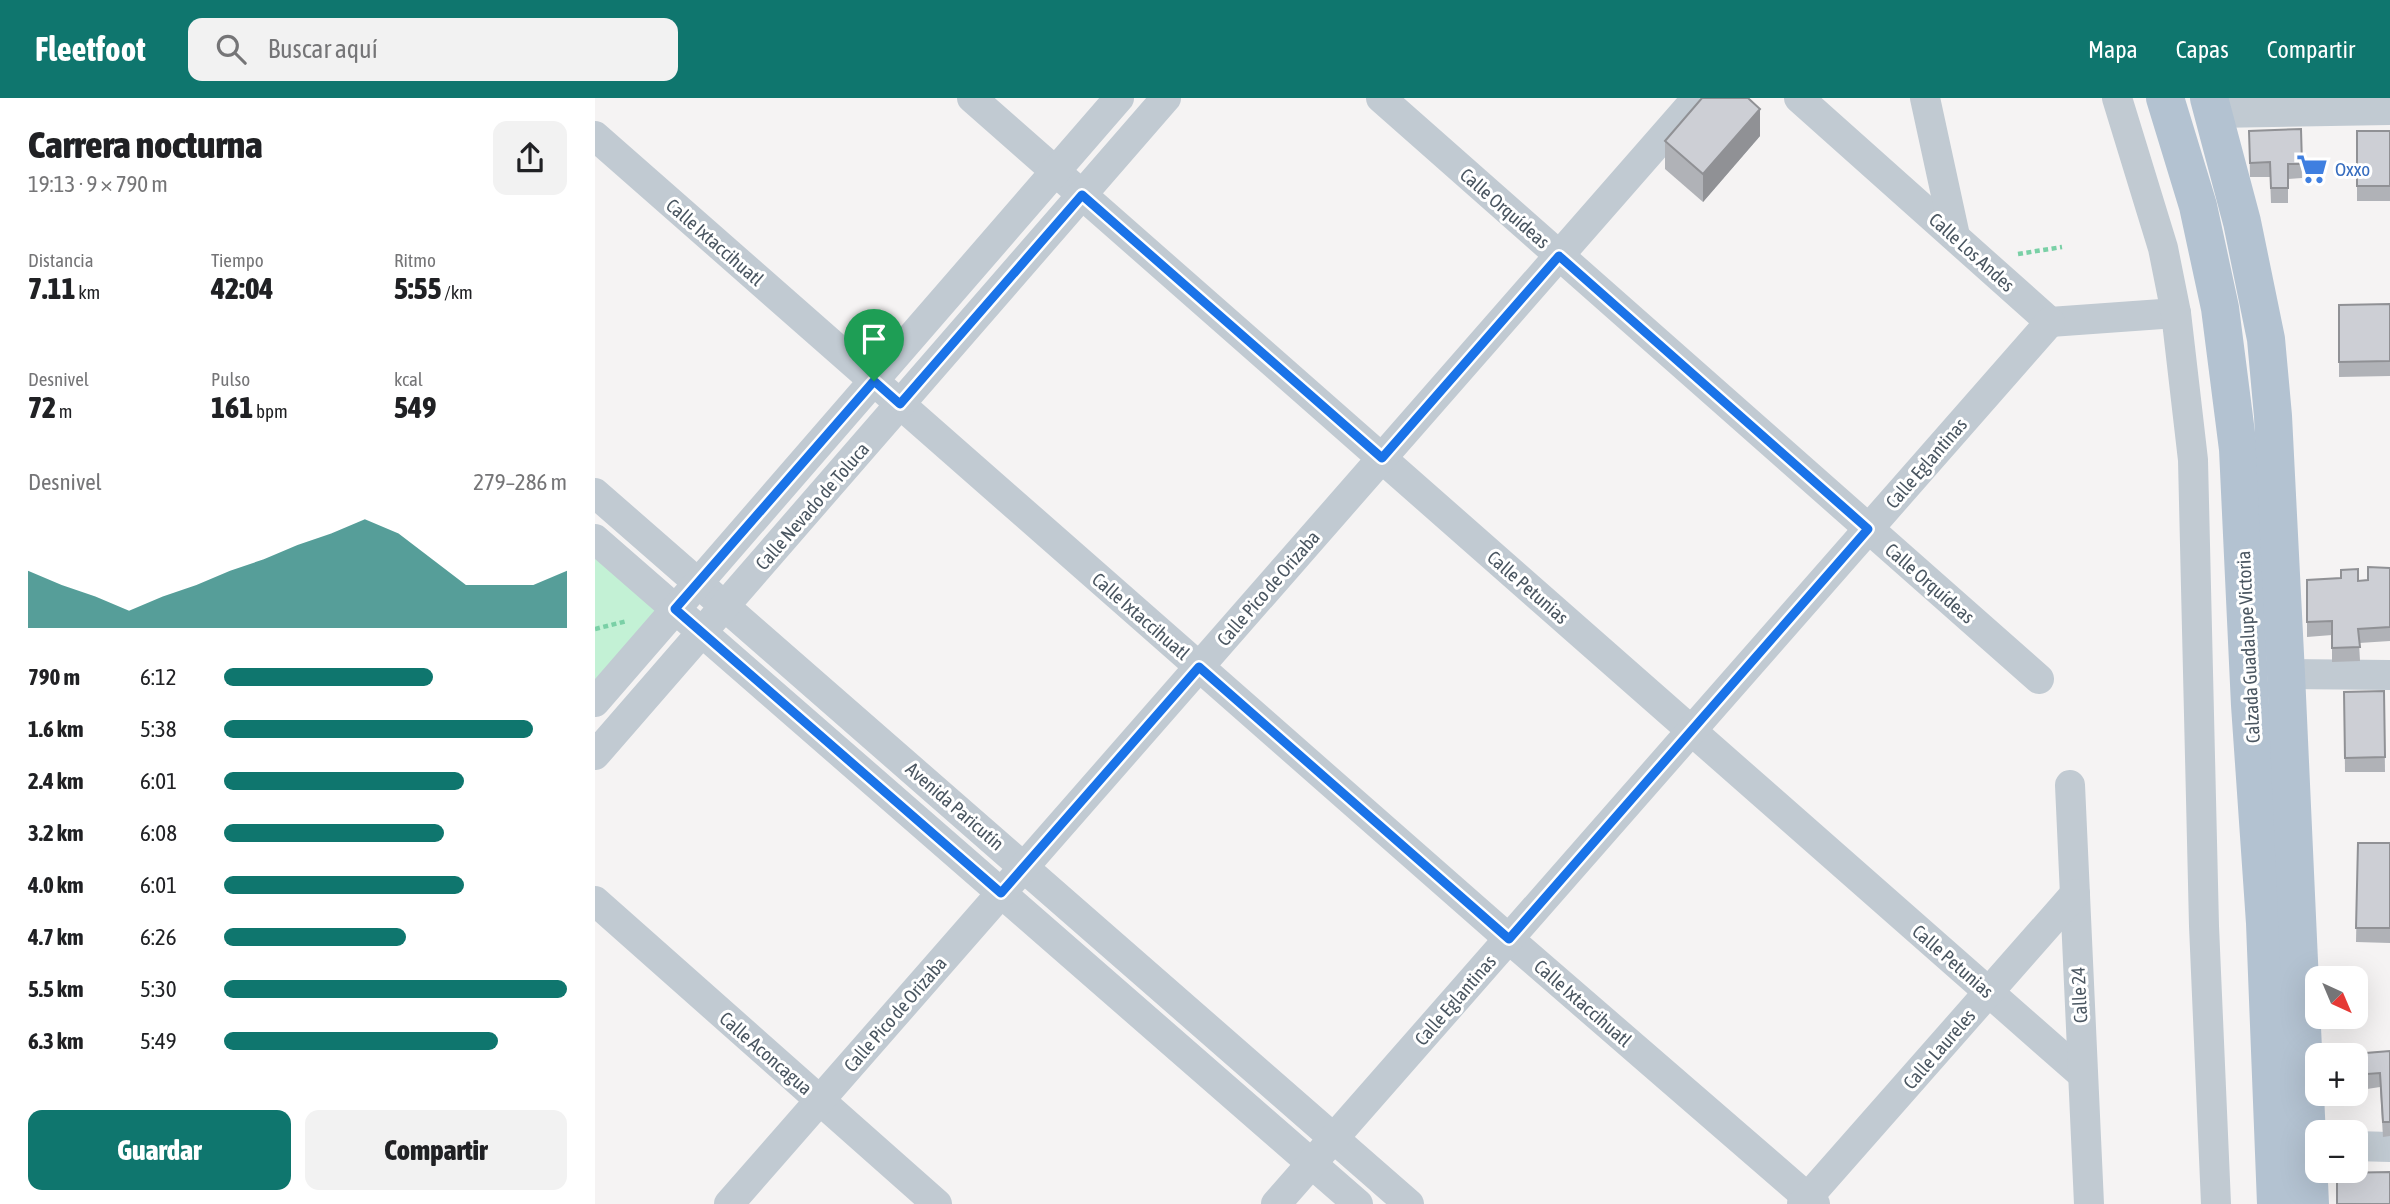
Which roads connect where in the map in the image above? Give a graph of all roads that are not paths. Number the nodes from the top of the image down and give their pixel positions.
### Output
1 (972, 98) edge
2 (1119, 98) edge
3 (1166, 98) edge
4 (1381, 98) edge
5 (1697, 98) edge
6 (1799, 98) edge
7 (1925, 98) edge
8 (2117, 98) edge
9 (2165, 98) edge
10 (2211, 106) edge
11 (2390, 110) edge
12 (595, 136) edge
13 (1056, 171) junction
14 (1082, 195) junction
15 (1955, 236) junction
16 (1559, 256) junction
17 (2176, 313) junction
18 (2050, 322) junction
19 (874, 381) junction
20 (900, 404) junction
21 (1382, 458) junction
22 (595, 493) edge
23 (1868, 529) junction
24 (595, 539) edge
25 (698, 583) junction
26 (725, 606) junction
27 (675, 609) junction
28 (702, 632) junction
29 (1199, 667) junction
30 (2286, 674) junction
31 (2390, 675) edge
32 (2039, 679) dead end
33 (595, 702) edge
34 (1692, 731) junction
35 (595, 755) edge
36 (2070, 785) dead end
37 (1024, 867) junction
38 (1001, 893) junction
39 (2075, 894) junction
40 (595, 901) edge
41 (1509, 939) junction
42 (1988, 992) junction
43 (2083, 1075) junction
44 (820, 1100) junction
45 (2311, 1120) edge
46 (1334, 1138) junction
47 (2368, 1146) edge
48 (2390, 1147) edge
49 (1312, 1163) junction
50 (2311, 1183) edge
51 (1808, 1202) edge
52 (729, 1204) edge
53 (937, 1204) edge
54 (1276, 1204) edge
55 (1358, 1204) edge
56 (1409, 1204) edge
57 (2089, 1204) edge
58 (2216, 1204) edge
59 (2276, 1204) edge
60 (2310, 1204) edge

1 - 13 street, Calle Petunias
2 - 13 street, Calle Nevado de Toluca
3 - 14 street, Calle Nevado de Toluca
4 - 16 street, Calle Orquídeas
5 - 16 street, Calle Pico de Orizaba
6 - 15 street, Calle Los Andes
7 - 15 street
8 - 17 street
9 - 59 main road, Calzada Guadalupe Victoria
10 - 11 street
10 - 30 main road, Calzada Guadalupe Victoria
12 - 19 street, Calle Ixtaccihuatl
13 - 14 street, Calle Petunias
13 - 19 street, Calle Nevado de Toluca
14 - 20 street, Calle Nevado de Toluca
14 - 21 street, Calle Petunias
15 - 18 street, Calle Los Andes
16 - 21 street, Calle Pico de Orizaba
16 - 23 street, Calle Orquídeas
17 - 18 street
17 - 58 street
18 - 23 street, Calle Eglantinas
19 - 20 street, Calle Ixtaccihuatl
19 - 25 street, Calle Nevado de Toluca
20 - 26 street, Calle Nevado de Toluca
20 - 29 street, Calle Ixtaccihuatl
21 - 29 street, Calle Pico de Orizaba
21 - 34 street, Calle Petunias
22 - 25 street, Avenida Paricutín
23 - 32 street, Calle Orquídeas
23 - 34 street, Calle Eglantinas
24 - 27 street, Avenida Paricutín
25 - 26 street, Avenida Paricutín
25 - 27 street, Calle Nevado de Toluca
26 - 28 street, Calle Nevado de Toluca
26 - 37 street, Avenida Paricutín
27 - 28 street, Avenida Paricutín
27 - 33 street, Calle Nevado de Toluca
28 - 35 street, Calle Nevado de Toluca
28 - 38 street, Avenida Paricutín
29 - 37 street, Calle Pico de Orizaba
29 - 41 street, Calle Ixtaccihuatl
30 - 31 street
30 - 45 main road, Calzada Guadalupe Victoria
34 - 41 street, Calle Eglantinas
34 - 42 street, Calle Petunias
36 - 39 street, Calle 24
37 - 38 street, Calle Pico de Orizaba
37 - 46 street, Avenida Paricutín
38 - 44 street, Calle Pico de Orizaba
38 - 49 street, Avenida Paricutín
39 - 42 street, Calle Laureles
39 - 43 street, Calle 24
40 - 44 street, Calle Aconcagua
41 - 46 street, Calle Eglantinas
41 - 51 street, Calle Ixtaccihuatl
42 - 43 street, Calle Petunias
42 - 51 street, Calle Laureles
43 - 57 street, Calle 24
44 - 52 street, Calle Pico de Orizaba
44 - 53 street, Calle Aconcagua
46 - 49 street, Calle Eglantinas
46 - 56 street, Avenida Paricutín
47 - 48 street
49 - 54 street, Calle Eglantinas
49 - 55 street, Avenida Paricutín
50 - 60 main road, Calzada Guadalupe Victoria

